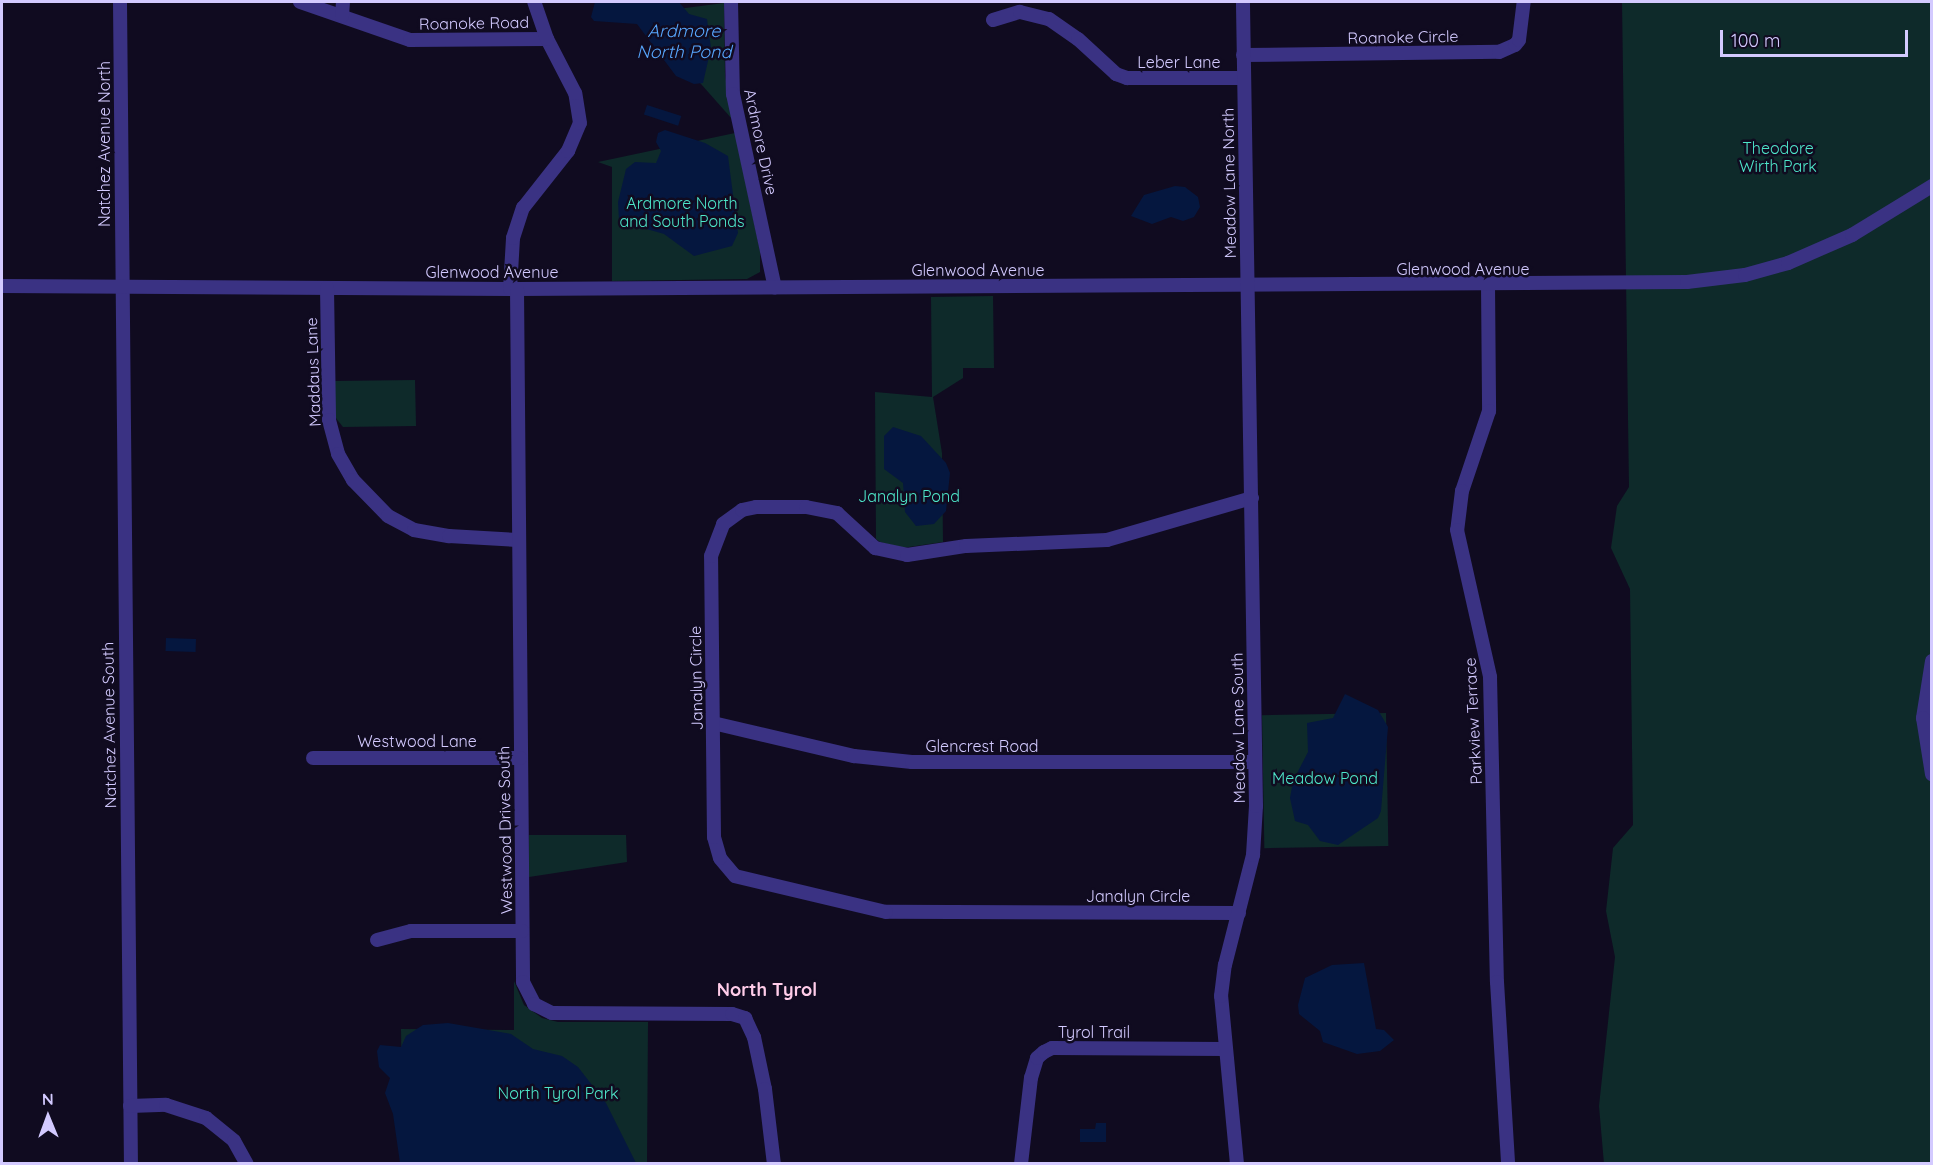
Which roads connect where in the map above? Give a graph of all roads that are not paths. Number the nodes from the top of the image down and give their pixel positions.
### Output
1 (120, 2) edge
2 (300, 2) edge
3 (344, 2) edge
4 (534, 2) edge
5 (731, 2) edge
6 (1243, 2) edge
7 (1524, 2) edge
8 (342, 16) junction
9 (993, 20) dead end
10 (547, 39) junction
11 (1244, 55) junction
12 (1244, 78) junction
13 (1932, 186) edge
14 (1488, 285) junction
15 (2, 286) edge
16 (123, 286) junction
17 (1250, 287) junction
18 (327, 288) junction
19 (775, 288) junction
20 (514, 289) junction
21 (1252, 498) junction
22 (519, 540) junction
23 (1932, 661) edge
24 (713, 723) junction
25 (313, 758) dead end
26 (520, 758) junction
27 (1255, 762) junction
28 (1932, 774) edge
29 (1239, 913) junction
30 (522, 931) junction
31 (377, 940) dead end
32 (1225, 1049) junction
33 (130, 1106) junction
34 (131, 1164) edge
35 (247, 1164) edge
36 (774, 1164) edge
37 (1021, 1164) edge
38 (1237, 1164) edge
39 (1508, 1164) edge

1 - 16 street, Natchez Avenue North
2 - 8 street, Roanoke Road
3 - 8 street
4 - 10 street, Westwood Drive South
5 - 19 street, Ardmore Drive
6 - 11 street
7 - 11 street, Roanoke Circle
8 - 10 street, Roanoke Road
9 - 12 street, Leber Lane
10 - 20 street, Westwood Drive South
11 - 12 street, Meadow Lane North
12 - 17 street, Meadow Lane North
13 - 14 street, Glenwood Avenue
14 - 17 street, Glenwood Avenue
14 - 39 street, Parkview Terrace
15 - 16 street, Glenwood Avenue
16 - 18 street, Glenwood Avenue
16 - 33 street, Natchez Avenue South
17 - 19 street, Glenwood Avenue
17 - 21 street, Meadow Lane South
18 - 20 street, Glenwood Avenue
18 - 22 street, Maddaus Lane
19 - 20 street, Glenwood Avenue
20 - 22 street, Westwood Drive South
21 - 24 street, Janalyn Circle
21 - 27 street, Meadow Lane South
22 - 26 street, Westwood Drive South
23 - 28 street
24 - 27 street, Glencrest Road
24 - 29 street, Janalyn Circle
25 - 26 street, Westwood Lane
26 - 30 street, Westwood Drive South
27 - 29 street, Meadow Lane South
29 - 32 street, Meadow Lane South
30 - 31 street
30 - 36 street, Westwood Drive South
32 - 37 street, Tyrol Trail
32 - 38 street, Meadow Lane South
33 - 34 street, Natchez Avenue South
33 - 35 street

